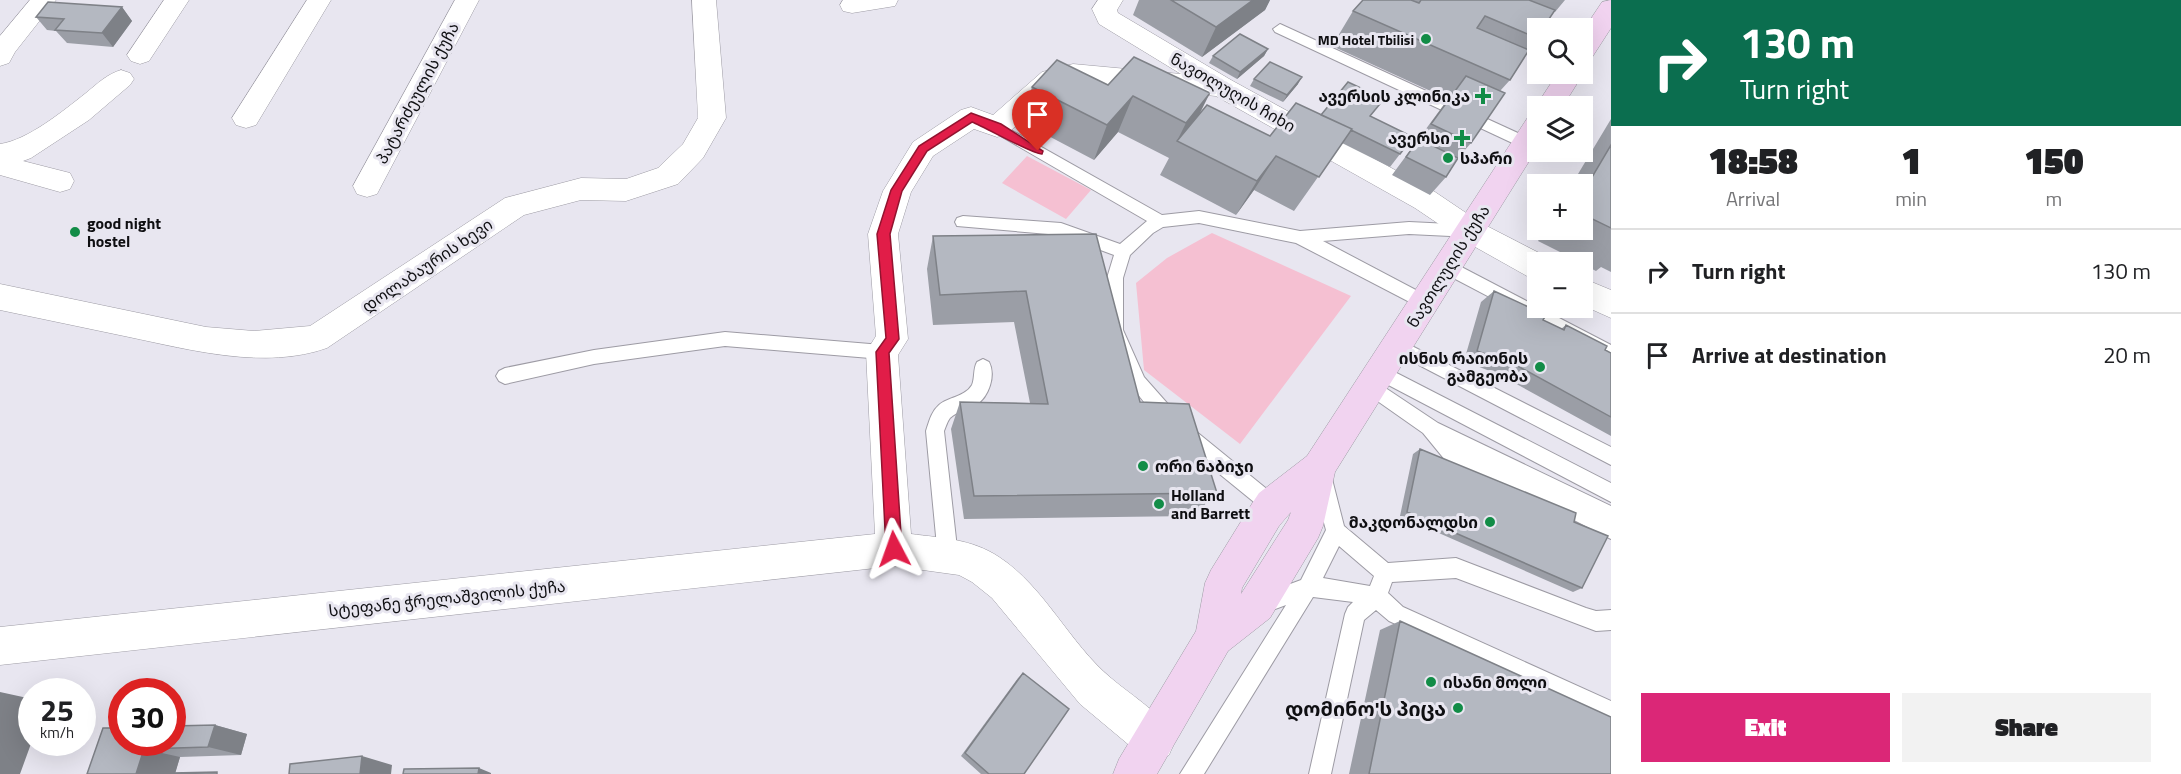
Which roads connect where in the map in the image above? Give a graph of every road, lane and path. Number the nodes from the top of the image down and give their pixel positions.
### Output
1 (44, 0) edge
2 (177, 0) edge
3 (319, 0) edge
4 (467, 0) edge
5 (704, 0) edge
6 (886, 0) edge
7 (1111, 0) edge
8 (852, 5) dead end
9 (1611, 8) edge
10 (1280, 29) dead end
11 (1593, 36) edge
12 (140, 56) dead end
13 (0, 57) edge
14 (121, 79) dead end
15 (1222, 87) junction
16 (246, 118) dead end
17 (997, 127) junction
18 (1527, 132) edge
19 (1527, 142) edge
20 (0, 153) edge
21 (0, 165) edge
22 (60, 181) dead end
23 (367, 186) dead end
24 (1160, 221) junction
25 (963, 222) dead end
26 (1471, 231) junction
27 (1300, 237) junction
28 (1123, 252) junction
29 (1527, 261) edge
30 (1448, 267) junction
31 (1593, 296) edge
32 (0, 297) edge
33 (1425, 303) junction
34 (1611, 305) edge
35 (1398, 346) junction
36 (882, 352) junction
37 (1611, 354) edge
38 (983, 367) dead end
39 (505, 376) dead end
40 (1376, 380) junction
41 (1430, 428) junction
42 (1611, 456) edge
43 (1319, 467) junction
44 (1611, 493) edge
45 (1272, 506) junction
46 (1611, 516) edge
47 (1611, 530) edge
48 (1336, 531) junction
49 (894, 549) junction
50 (948, 557) junction
51 (1385, 573) junction
52 (1308, 587) junction
53 (1376, 597) junction
54 (1257, 605) junction
55 (1611, 620) edge
56 (1214, 637) junction
57 (0, 646) edge
58 (1611, 712) edge
59 (1155, 741) junction
60 (1134, 774) edge
61 (1191, 774) edge
62 (1320, 774) edge

1 - 13 street
2 - 12 street
3 - 16 street
4 - 23 street, პატარძეულის ქუჩა
5 - 32 street, დოლაბაურის ხევი
6 - 8 street
7 - 15 street, ნავთლუღის ჩიხი
9 - 11 main road
10 - 18 lane
14 - 20 street
15 - 17 street
15 - 26 street, ნავთლუღის ჩიხი
17 - 24 lane
17 - 36 street
19 - 26 main road, ნავთლუღის ქუჩა
21 - 22 street
24 - 27 lane
24 - 28 lane
25 - 28 lane
26 - 27 lane
26 - 29 street, ნავთლუღის ჩიხი
26 - 30 main road, ნავთლუღის ქუჩა
27 - 33 lane
28 - 45 lane
30 - 33 main road, ნავთლუღის ქუჩა
30 - 37 lane
31 - 34 street
33 - 35 main road, ნავთლუღის ქუჩა
35 - 40 main road, ნავთლუღის ქუჩა
35 - 42 lane
36 - 39 lane
36 - 49 street
38 - 50 lane
40 - 41 lane
40 - 43 main road, ნავთლუღის ქუჩა
40 - 44 lane
41 - 46 lane
41 - 47 lane
43 - 45 main road, ნავთლუღის ქუჩა
43 - 48 lane
43 - 54 main road, ნავთლუღის ქუჩა
45 - 56 main road, ნავთლუღის ქუჩა
48 - 51 lane
48 - 52 lane
49 - 50 street, სტეფანე ჭრელაშვილის ქუჩა
49 - 57 street, სტეფანე ჭრელაშვილის ქუჩა
50 - 59 street, სტეფანე ჭრელაშვილის ქუჩა
51 - 53 lane
51 - 55 lane
52 - 53 lane
52 - 54 lane
52 - 61 lane
53 - 58 lane
53 - 62 lane
54 - 56 main road, ნავთლუღის ქუჩა
56 - 59 main road, ნავთლუღის ქუჩა
59 - 60 main road, ნავთლუღის ქუჩა

